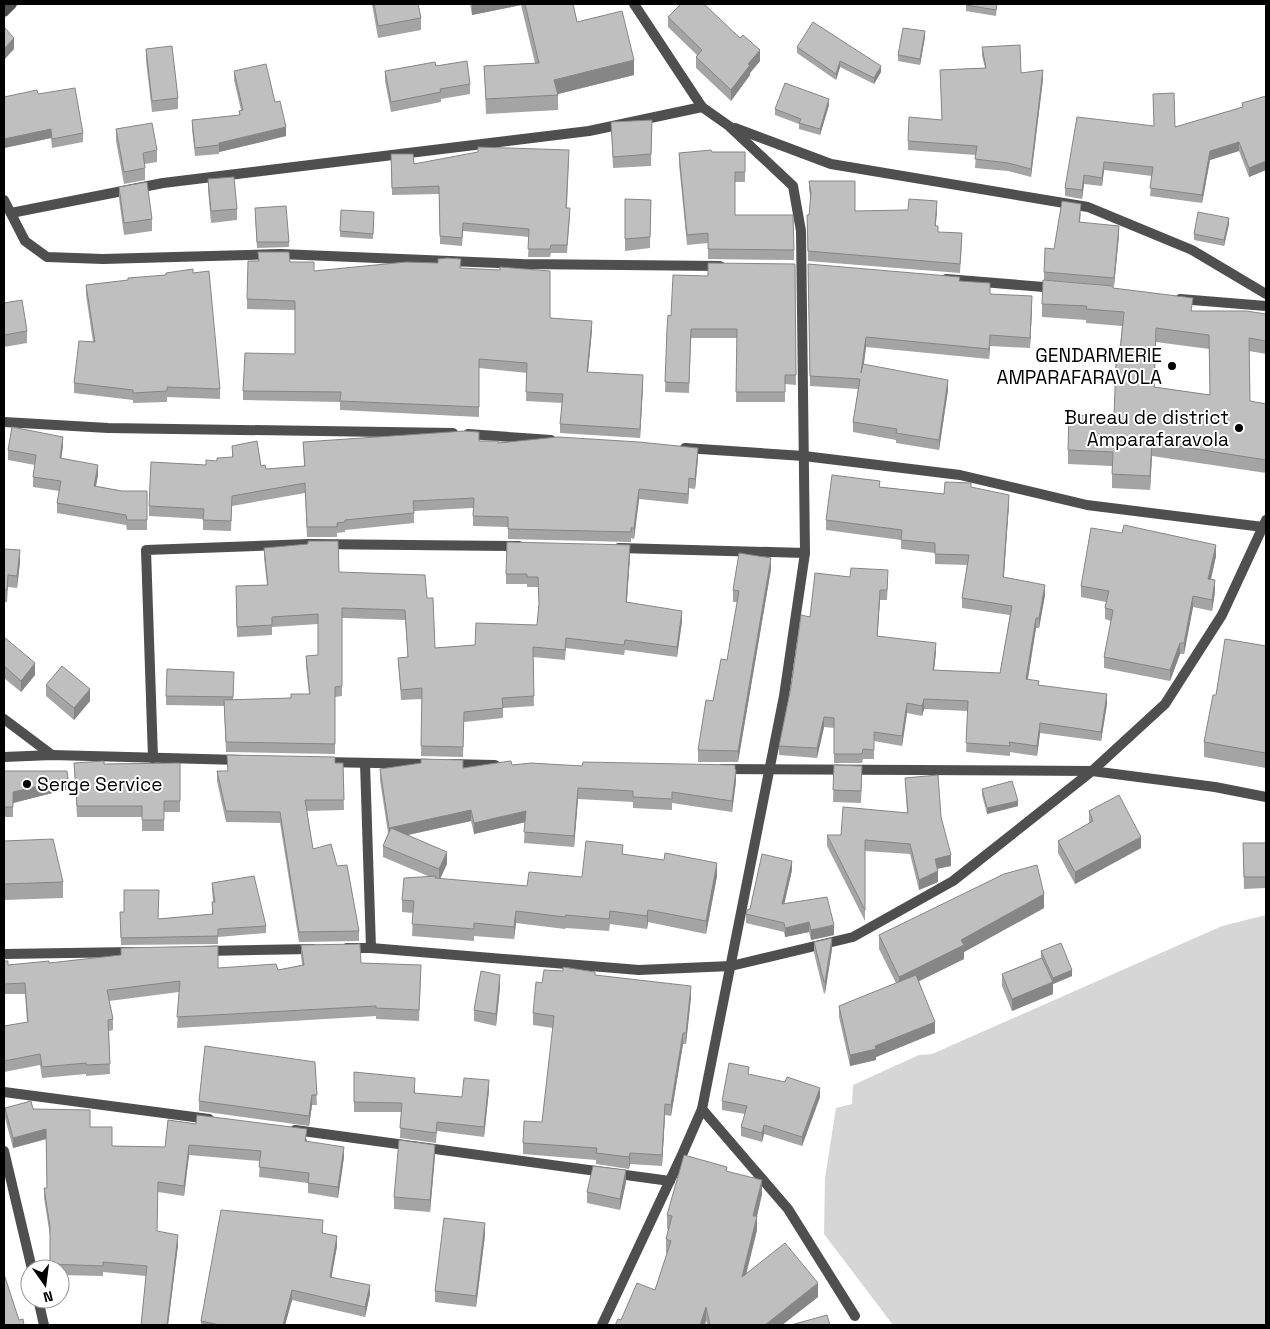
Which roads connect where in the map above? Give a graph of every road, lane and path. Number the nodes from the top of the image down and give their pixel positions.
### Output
1 (12, 4) edge
2 (634, 4) edge
3 (4, 12) edge
4 (702, 108) junction
5 (729, 126) junction
6 (4, 200) edge
7 (11, 213) junction
8 (734, 266) edge
9 (940, 278) edge
10 (1068, 289) edge
11 (1266, 294) edge
12 (1167, 298) edge
13 (1266, 306) edge
14 (4, 422) edge
15 (565, 441) edge
16 (674, 448) edge
17 (804, 456) junction
18 (1264, 523) edge
19 (525, 546) edge
20 (605, 548) edge
21 (805, 553) junction
22 (4, 719) edge
23 (52, 755) junction
24 (4, 757) edge
25 (153, 758) junction
26 (249, 760) edge
27 (307, 761) edge
28 (365, 763) junction
29 (503, 765) edge
30 (710, 769) edge
31 (770, 770) junction
32 (1092, 771) junction
33 (1266, 797) edge
34 (341, 948) edge
35 (371, 948) junction
36 (321, 949) edge
37 (192, 951) edge
38 (143, 952) edge
39 (4, 954) edge
40 (731, 966) junction
41 (4, 1092) edge
42 (702, 1109) junction
43 (220, 1120) edge
44 (289, 1129) edge
45 (4, 1151) edge
46 (670, 1181) junction
47 (30, 1259) edge
48 (40, 1309) edge
49 (855, 1316) dead end
50 (44, 1325) edge
51 (602, 1325) edge

1 - 3 street
2 - 4 street
4 - 5 street
4 - 7 street
5 - 11 street
5 - 17 street
6 - 7 street
7 - 8 street
9 - 10 street
12 - 13 street
14 - 15 street
16 - 17 street
17 - 18 street
17 - 21 street
18 - 32 street
19 - 25 street
20 - 21 street
21 - 31 street
22 - 23 street
23 - 24 street
23 - 25 street
25 - 26 street
27 - 28 street
28 - 29 street
28 - 35 street
30 - 31 street
31 - 32 street
31 - 40 street
32 - 33 street
32 - 40 street
34 - 35 street
35 - 40 street
36 - 37 street
38 - 39 street
40 - 42 street
41 - 43 street
42 - 46 street
42 - 49 street
44 - 46 street
45 - 47 street
46 - 51 street
48 - 50 street

